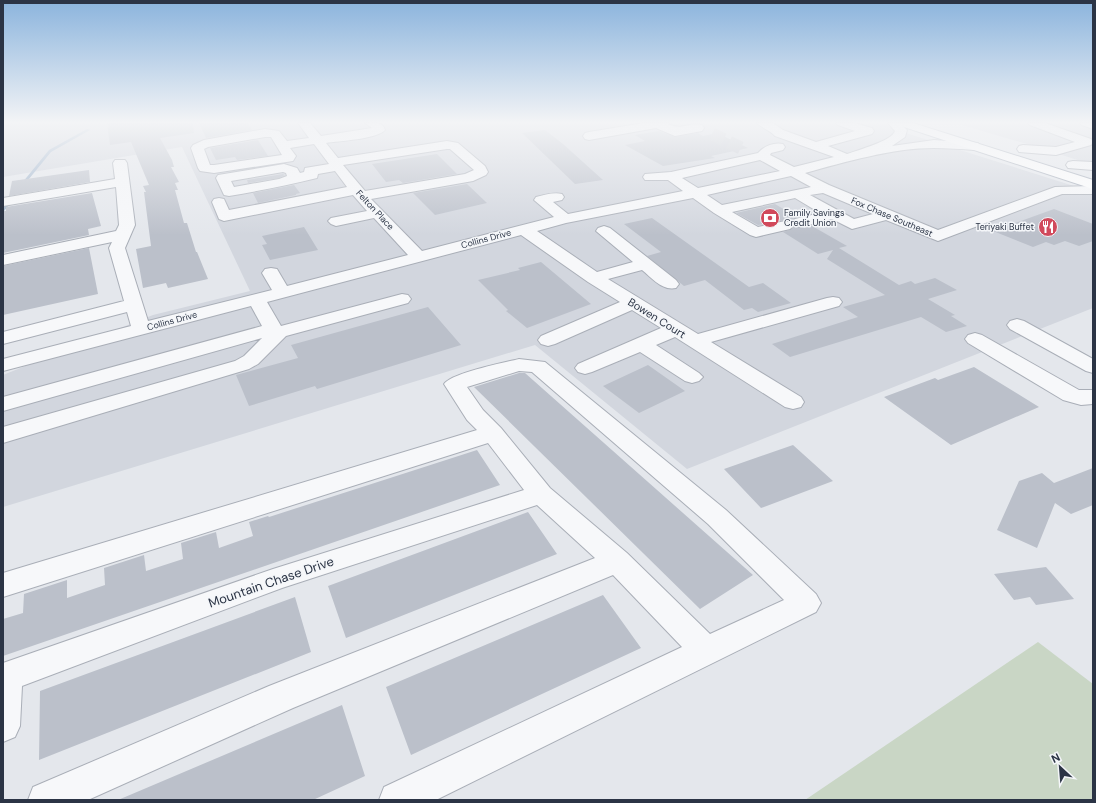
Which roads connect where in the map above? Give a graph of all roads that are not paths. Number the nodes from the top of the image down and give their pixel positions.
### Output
1 (202, 160) edge
2 (273, 160) edge
3 (333, 160) edge
4 (357, 160) edge
5 (470, 160) edge
6 (742, 160) edge
7 (770, 160) edge
8 (838, 160) edge
9 (1023, 160) edge
10 (1036, 160) edge
11 (1065, 160) edge
12 (120, 163) dead end
13 (336, 164) junction
14 (1073, 165) junction
15 (1093, 166) edge
16 (1046, 170) junction
17 (1093, 172) edge
18 (792, 173) junction
19 (294, 175) dead end
20 (650, 176) dead end
21 (671, 176) junction
22 (1093, 179) edge
23 (122, 182) junction
24 (1093, 185) edge
25 (824, 188) junction
26 (1060, 190) junction
27 (1093, 190) edge
28 (359, 193) junction
29 (696, 193) junction
30 (797, 194) junction
31 (557, 197) dead end
32 (3, 202) edge
33 (219, 202) dead end
34 (380, 210) junction
35 (719, 210) junction
36 (834, 214) junction
37 (887, 215) junction
38 (565, 219) junction
39 (336, 221) dead end
40 (523, 229) junction
41 (604, 231) dead end
42 (122, 235) junction
43 (419, 256) junction
44 (3, 260) edge
45 (645, 264) junction
46 (270, 273) dead end
47 (594, 278) junction
48 (670, 284) dead end
49 (282, 292) junction
50 (402, 298) dead end
51 (256, 299) junction
52 (833, 302) dead end
53 (633, 303) junction
54 (134, 304) junction
55 (1017, 325) dead end
56 (141, 329) junction
57 (676, 329) junction
58 (276, 330) junction
59 (3, 338) edge
60 (975, 339) dead end
61 (548, 340) dead end
62 (695, 341) junction
63 (641, 344) junction
64 (3, 364) edge
65 (1093, 367) edge
66 (585, 368) dead end
67 (692, 377) dead end
68 (1093, 397) edge
69 (793, 402) dead end
70 (3, 404) edge
71 (493, 433) junction
72 (3, 434) edge
73 (542, 494) junction
74 (617, 561) junction
75 (3, 585) edge
76 (706, 651) junction
77 (4, 677) edge
78 (3, 726) edge
79 (46, 800) edge
80 (397, 800) edge

1 - 2 street
3 - 13 street, Felton Place
4 - 13 street
5 - 28 street
6 - 21 street
7 - 18 street, Fox Chase Southeast
8 - 18 street, Collins Drive
9 - 16 main road
10 - 22 main road
11 - 14 main road
12 - 23 street
13 - 19 street
13 - 28 street, Felton Place
14 - 15 street
14 - 17 main road
16 - 24 main road
16 - 26 street
18 - 25 street, Fox Chase Southeast
18 - 29 street, Collins Drive
20 - 21 street
21 - 29 street
23 - 32 street
23 - 42 street
25 - 30 street
25 - 37 street, Fox Chase Southeast
26 - 27 street, Fox Chase Southeast
26 - 37 street, Fox Chase Southeast
28 - 33 street
28 - 34 street, Felton Place
29 - 35 street
29 - 38 street, Collins Drive
30 - 35 street
30 - 36 street
31 - 38 street
34 - 39 street
34 - 43 street, Felton Place
35 - 36 street
36 - 37 street
38 - 40 street, Collins Drive
40 - 43 street, Collins Drive
40 - 47 street, Bowen Court
41 - 45 street
42 - 44 street
42 - 54 street
43 - 49 street, Collins Drive
45 - 47 street
45 - 48 street
46 - 49 street
47 - 53 street, Bowen Court
49 - 51 street, Collins Drive
50 - 58 street
51 - 56 street, Collins Drive
51 - 58 street
52 - 62 street
53 - 57 street, Bowen Court
53 - 61 street
54 - 56 street
54 - 59 street
55 - 65 street
56 - 64 street, Collins Drive
57 - 62 street, Bowen Court
57 - 63 street
58 - 70 street
58 - 72 street
60 - 68 street
62 - 69 street, Bowen Court
63 - 66 street
63 - 67 street
71 - 73 street
71 - 75 street
71 - 76 street
73 - 74 street
73 - 77 street, Mountain Chase Drive
74 - 76 street
74 - 79 street
76 - 80 street
77 - 78 street

